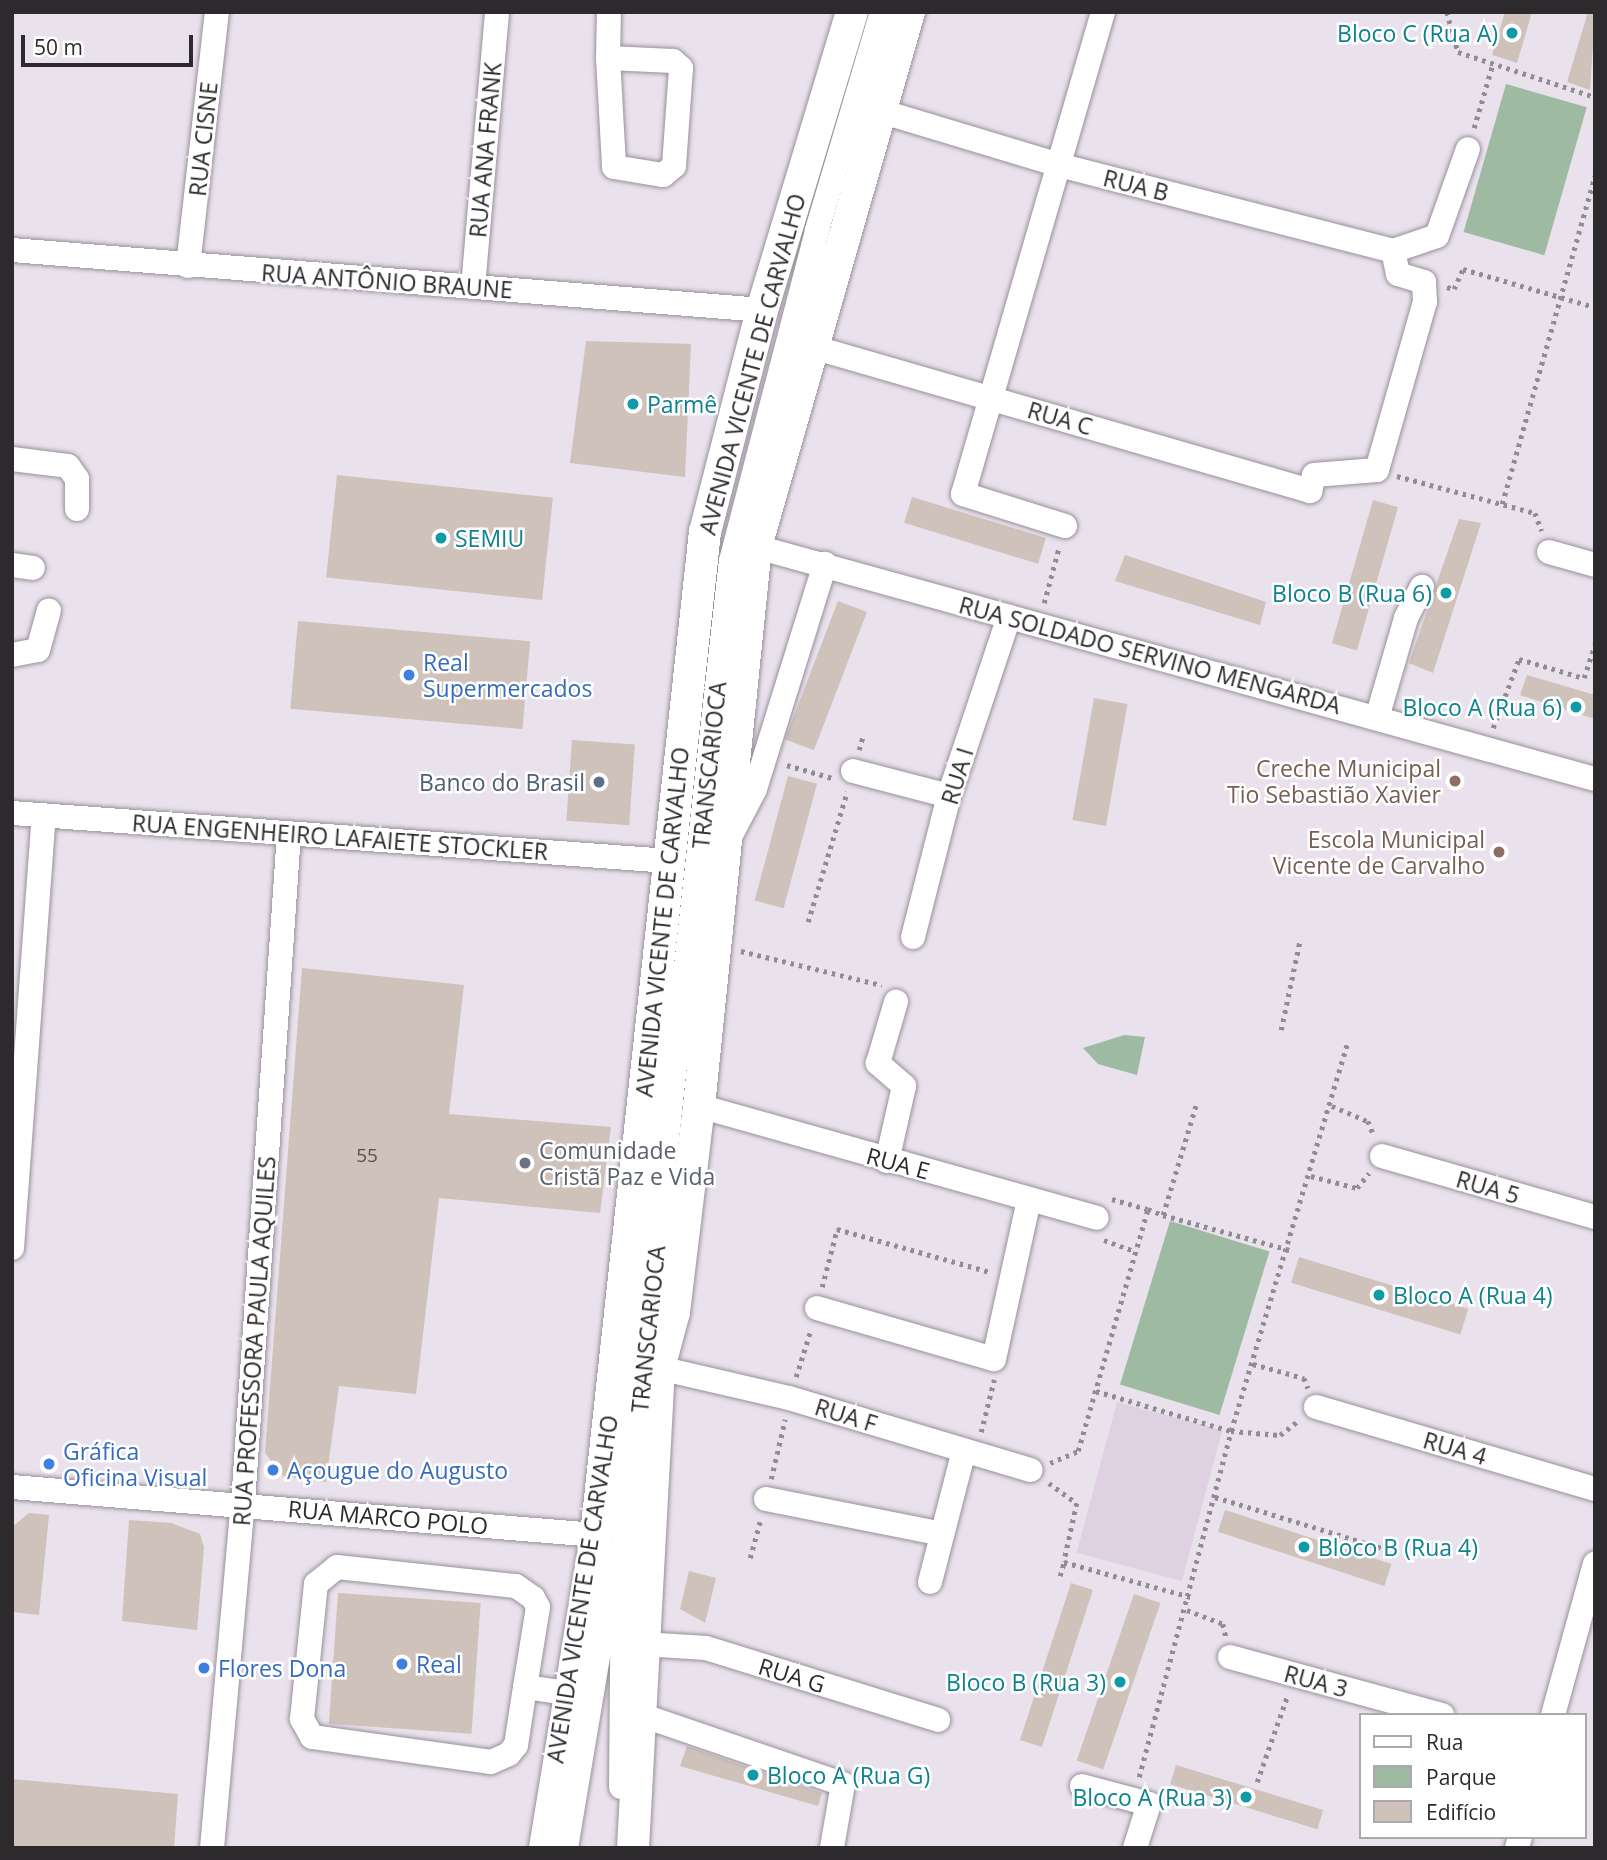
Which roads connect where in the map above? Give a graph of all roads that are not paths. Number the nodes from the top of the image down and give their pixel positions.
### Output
1 (217, 12) edge
2 (497, 12) edge
3 (609, 12) edge
4 (852, 12) edge
5 (882, 12) edge
6 (909, 12) edge
7 (1103, 12) edge
8 (608, 58) junction
9 (880, 111) junction
10 (1468, 149) road end
11 (1055, 164) junction
12 (12, 250) edge
13 (1393, 251) junction
14 (188, 266) junction
15 (473, 287) junction
16 (762, 310) junction
17 (809, 345) junction
18 (988, 397) junction
19 (12, 459) edge
20 (77, 509) dead end
21 (1065, 526) road end
22 (705, 532) junction
23 (745, 543) junction
24 (1549, 552) road end
25 (825, 564) junction
26 (1595, 565) edge
27 (1422, 587) dead end
28 (49, 610) dead end
29 (1009, 617) junction
30 (12, 654) edge
31 (1377, 718) junction
32 (851, 777) road end
33 (1595, 779) edge
34 (949, 796) junction
35 (12, 813) edge
36 (44, 816) junction
37 (289, 834) junction
38 (725, 845) junction
39 (668, 861) junction
40 (913, 937) dead end
41 (893, 995) road end
42 (699, 1106) junction
43 (1382, 1156) road end
44 (887, 1161) junction
45 (1029, 1200) junction
46 (1595, 1217) edge
47 (1097, 1218) dead end
48 (12, 1248) edge
49 (817, 1308) dead end
50 (659, 1368) junction
51 (1316, 1407) road end
52 (970, 1453) junction
53 (1031, 1470) road end
54 (12, 1487) edge
55 (1595, 1489) edge
56 (766, 1499) dead end
57 (243, 1503) junction
58 (942, 1534) junction
59 (609, 1535) junction
60 (1595, 1564) edge
61 (930, 1582) dead end
62 (643, 1644) junction
63 (1230, 1657) road end
64 (525, 1687) junction
65 (567, 1693) junction
66 (1435, 1713) edge
67 (1554, 1713) edge
68 (655, 1719) junction
69 (938, 1720) dead end
70 (1082, 1786) dead end
71 (212, 1848) edge
72 (545, 1848) edge
73 (566, 1848) edge
74 (618, 1848) edge
75 (633, 1848) edge
76 (832, 1848) edge
77 (1135, 1848) edge

1 - 14 street, RUA CISNE
2 - 15 street, RUA ANA FRANK
3 - 8 street
4 - 16 main road, AVENIDA VICENTE DE CARVALHO
5 - 23 street, TRANSCARIOCA
6 - 9 main road, AVENIDA VICENTE DE CARVALHO
7 - 11 street
8 - 8 street
9 - 11 street, RUA B
9 - 17 main road, AVENIDA VICENTE DE CARVALHO
10 - 13 street
11 - 13 street, RUA B
11 - 18 street
12 - 14 street, RUA ANTÔNIO BRAUNE
13 - 18 street, RUA C
14 - 15 street, RUA ANTÔNIO BRAUNE
15 - 16 street, RUA ANTÔNIO BRAUNE
16 - 22 main road, AVENIDA VICENTE DE CARVALHO
17 - 18 street, RUA C
17 - 23 main road, AVENIDA VICENTE DE CARVALHO
18 - 21 street
19 - 20 street
22 - 23 street, RUA SOLDADO SERVINO MENGARDA
22 - 39 main road, AVENIDA VICENTE DE CARVALHO
23 - 25 street, RUA SOLDADO SERVINO MENGARDA
23 - 38 main road, AVENIDA VICENTE DE CARVALHO
23 - 59 street, TRANSCARIOCA
24 - 26 street
25 - 29 street, RUA SOLDADO SERVINO MENGARDA
25 - 38 street, AVENIDA VICENTE DE CARVALHO
27 - 31 street
28 - 30 street
29 - 31 street, RUA SOLDADO SERVINO MENGARDA
29 - 34 street, RUA I
31 - 33 street, RUA SOLDADO SERVINO MENGARDA
32 - 34 street
34 - 40 street, RUA I
35 - 36 street, RUA ENGENHEIRO LAFAIETE STOCKLER
36 - 37 street, RUA ENGENHEIRO LAFAIETE STOCKLER
36 - 48 street
37 - 39 street, RUA ENGENHEIRO LAFAIETE STOCKLER
37 - 57 street, RUA PROFESSORA PAULA AQUILES
38 - 42 main road, AVENIDA VICENTE DE CARVALHO
39 - 59 main road, AVENIDA VICENTE DE CARVALHO
41 - 44 street
42 - 44 street, RUA E
42 - 50 main road, AVENIDA VICENTE DE CARVALHO
43 - 46 street, RUA 5
44 - 45 street, RUA E
45 - 47 street, RUA E
45 - 49 street
50 - 52 street, RUA F
50 - 62 main road, AVENIDA VICENTE DE CARVALHO
51 - 55 street, RUA 4
52 - 53 street, RUA F
52 - 58 street
54 - 57 street, RUA MARCO POLO
56 - 58 street
57 - 59 street, RUA MARCO POLO
57 - 71 street, RUA PROFESSORA PAULA AQUILES
58 - 61 street
59 - 65 main road, AVENIDA VICENTE DE CARVALHO
59 - 73 street, TRANSCARIOCA
59 - 74 street, TRANSCARIOCA
60 - 67 street
62 - 68 main road, AVENIDA VICENTE DE CARVALHO
62 - 69 street, RUA G
63 - 66 street, RUA 3
64 - 64 street
64 - 65 street
65 - 72 main road, AVENIDA VICENTE DE CARVALHO
68 - 75 main road, AVENIDA VICENTE DE CARVALHO
68 - 76 street
70 - 77 street

